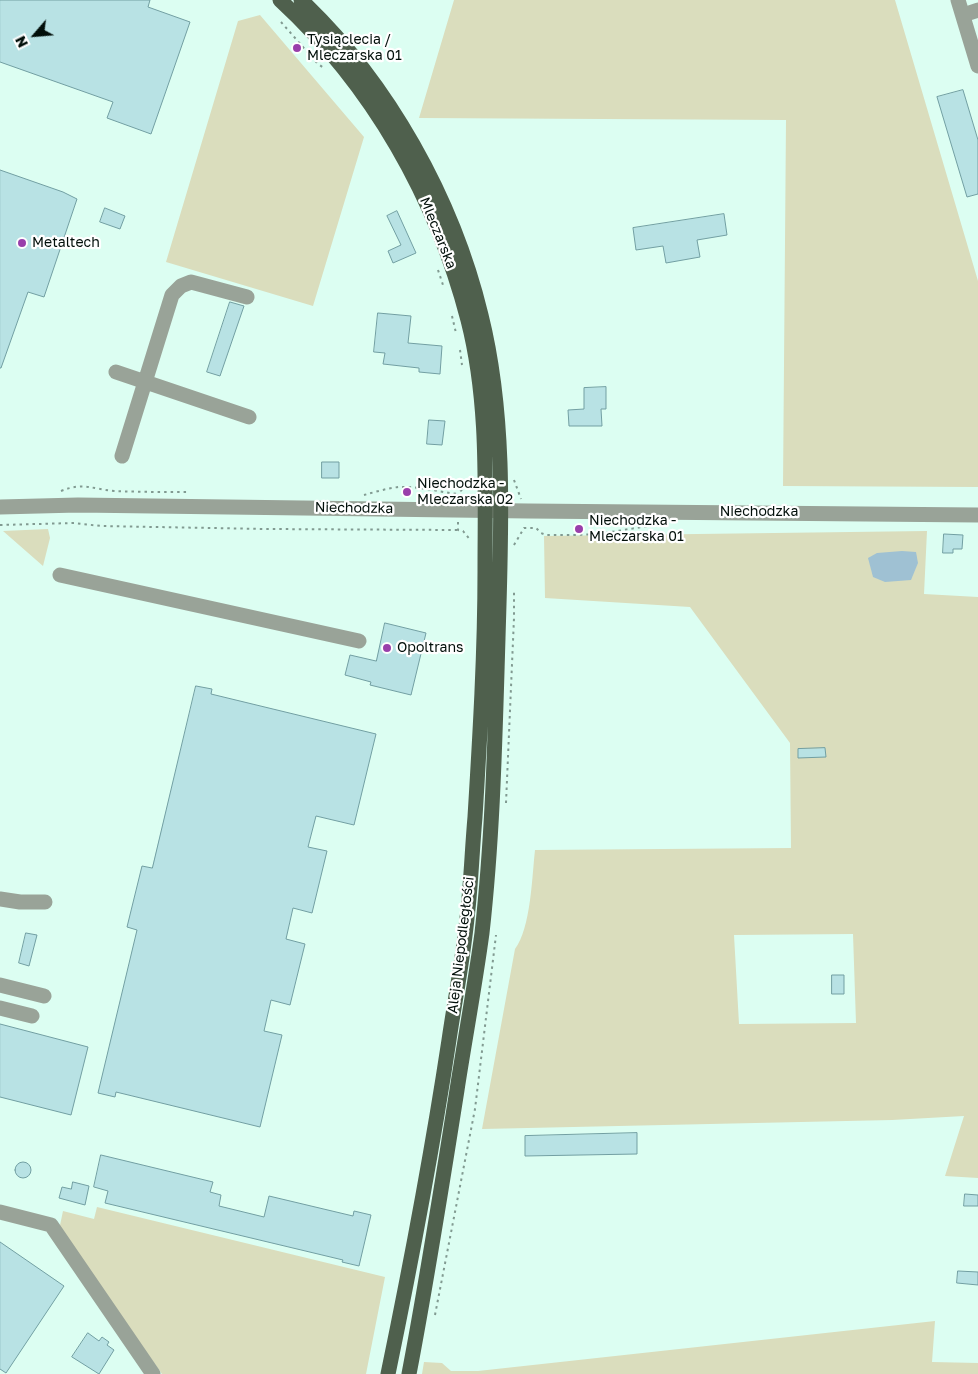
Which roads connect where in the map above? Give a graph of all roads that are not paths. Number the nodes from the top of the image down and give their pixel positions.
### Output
1 (301, 0) edge
2 (958, 0) edge
3 (278, 8) edge
4 (978, 10) edge
5 (963, 15) junction
6 (978, 66) edge
7 (247, 297) dead end
8 (116, 372) dead end
9 (145, 382) junction
10 (249, 417) dead end
11 (122, 456) dead end
12 (0, 507) edge
13 (493, 510) junction
14 (978, 515) edge
15 (60, 575) dead end
16 (359, 641) dead end
17 (0, 899) edge
18 (45, 902) dead end
19 (0, 985) edge
20 (44, 996) dead end
21 (0, 1008) edge
22 (32, 1016) dead end
23 (0, 1212) edge
24 (153, 1374) edge
25 (388, 1374) edge
26 (409, 1374) edge

1 - 13 main road, Mleczarska
2 - 5 street
3 - 13 main road, Mleczarska
4 - 5 street
5 - 6 street
7 - 9 street
8 - 9 street
9 - 10 street
9 - 11 street
12 - 13 street, Niechodzka
13 - 14 street, Niechodzka
13 - 25 main road, Aleja Niepodległości
13 - 26 main road, Aleja Niepodległości
15 - 16 street
17 - 18 street
19 - 20 street
21 - 22 street
23 - 24 street

